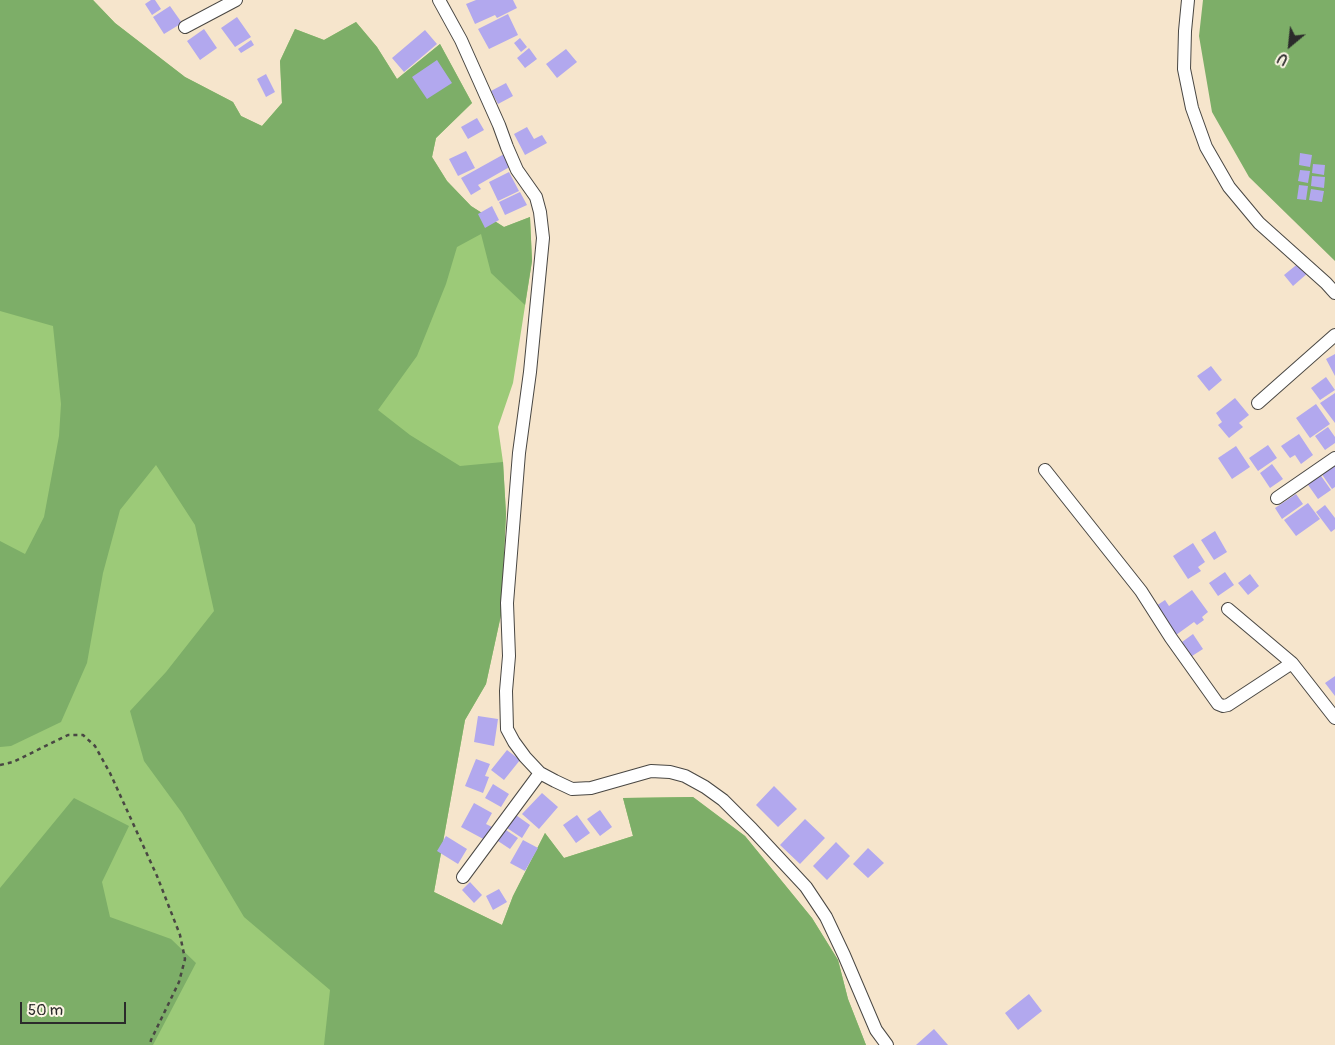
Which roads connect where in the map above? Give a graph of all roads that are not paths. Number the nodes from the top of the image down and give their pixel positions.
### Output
1 (236, 0) edge
2 (439, 0) edge
3 (1188, 0) edge
4 (185, 26) dead end
5 (1335, 293) edge
6 (1335, 335) edge
7 (1258, 403) dead end
8 (1335, 458) edge
9 (1045, 470) dead end
10 (1277, 498) dead end
11 (1228, 609) dead end
12 (1292, 663) junction
13 (1335, 718) edge
14 (540, 773) junction
15 (463, 877) dead end
16 (887, 1045) edge

1 - 4 street
2 - 14 street
3 - 5 street
6 - 7 street
8 - 10 street
9 - 12 street
11 - 12 street
12 - 13 street
14 - 15 street
14 - 16 street

